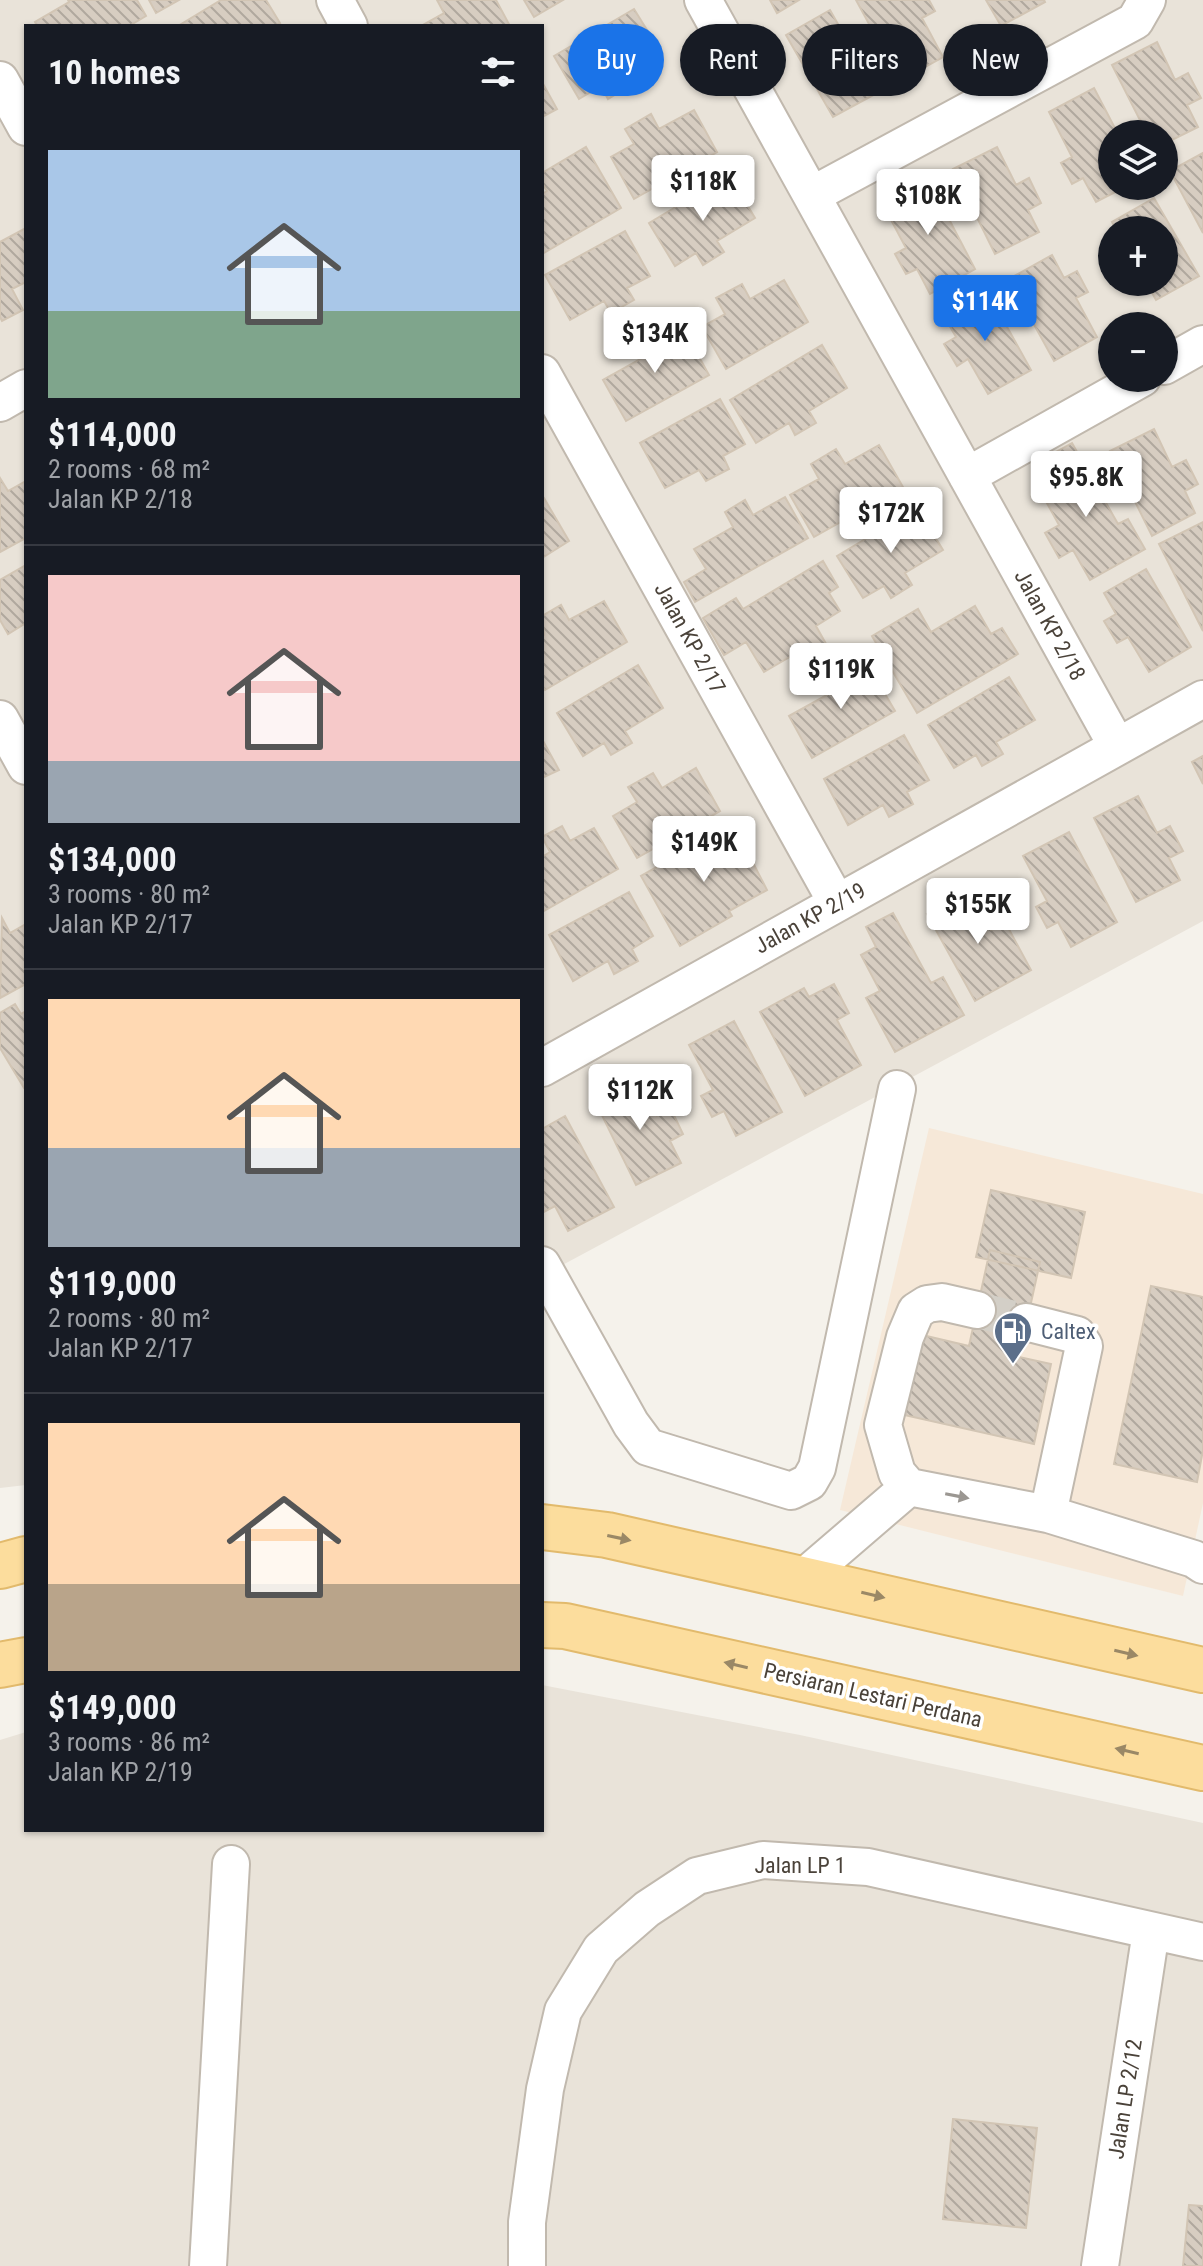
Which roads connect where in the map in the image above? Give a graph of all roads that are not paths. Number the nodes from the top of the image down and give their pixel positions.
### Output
1 (335, 0) edge
2 (703, 0) edge
3 (1147, 0) edge
4 (348, 24) edge
5 (0, 80) edge
6 (24, 123) edge
7 (812, 195) junction
8 (1203, 344) edge
9 (1178, 358) edge
10 (544, 377) edge
11 (24, 389) edge
12 (1117, 392) edge
13 (0, 403) edge
14 (967, 476) junction
15 (1203, 699) edge
16 (0, 719) edge
17 (1117, 746) junction
18 (24, 762) edge
19 (837, 903) junction
20 (546, 1055) edge
21 (897, 1089) dead end
22 (544, 1269) edge
23 (977, 1310) tunnel mouth
24 (1026, 1322) tunnel mouth
25 (909, 1487) junction
26 (1048, 1514) junction
27 (544, 1527) edge
28 (0, 1555) edge
29 (24, 1557) edge
30 (24, 1558) edge
31 (1203, 1565) edge
32 (0, 1566) edge
33 (802, 1579) junction
34 (544, 1625) edge
35 (24, 1660) edge
36 (0, 1665) edge
37 (1203, 1670) edge
38 (1203, 1768) edge
39 (231, 1864) dead end
40 (1151, 1931) junction
41 (1203, 1942) edge
42 (208, 2266) edge
43 (527, 2266) edge
44 (1100, 2266) edge

1 - 4 street
2 - 7 street, Jalan KP 2/18
3 - 7 street
5 - 6 street
7 - 14 street, Jalan KP 2/18
8 - 9 street
10 - 19 street, Jalan KP 2/17
11 - 13 street
12 - 14 street
14 - 17 street, Jalan KP 2/18
15 - 17 street, Jalan KP 2/19
16 - 18 street
17 - 19 street, Jalan KP 2/19
19 - 20 street, Jalan KP 2/19
21 - 22 street
23 - 25 street
24 - 26 street
25 -> 26 street
25 - 33 street
26 - 31 street
27 -> 33 main road
28 - 29 street
30 - 32 main road
33 -> 37 main road
38 -> 34 main road, Persiaran Lestari Perdana
35 - 36 main road
39 - 42 street
40 - 41 street, Jalan LP 1
40 - 43 street, Jalan LP 1
40 - 44 street, Jalan LP 2/12

